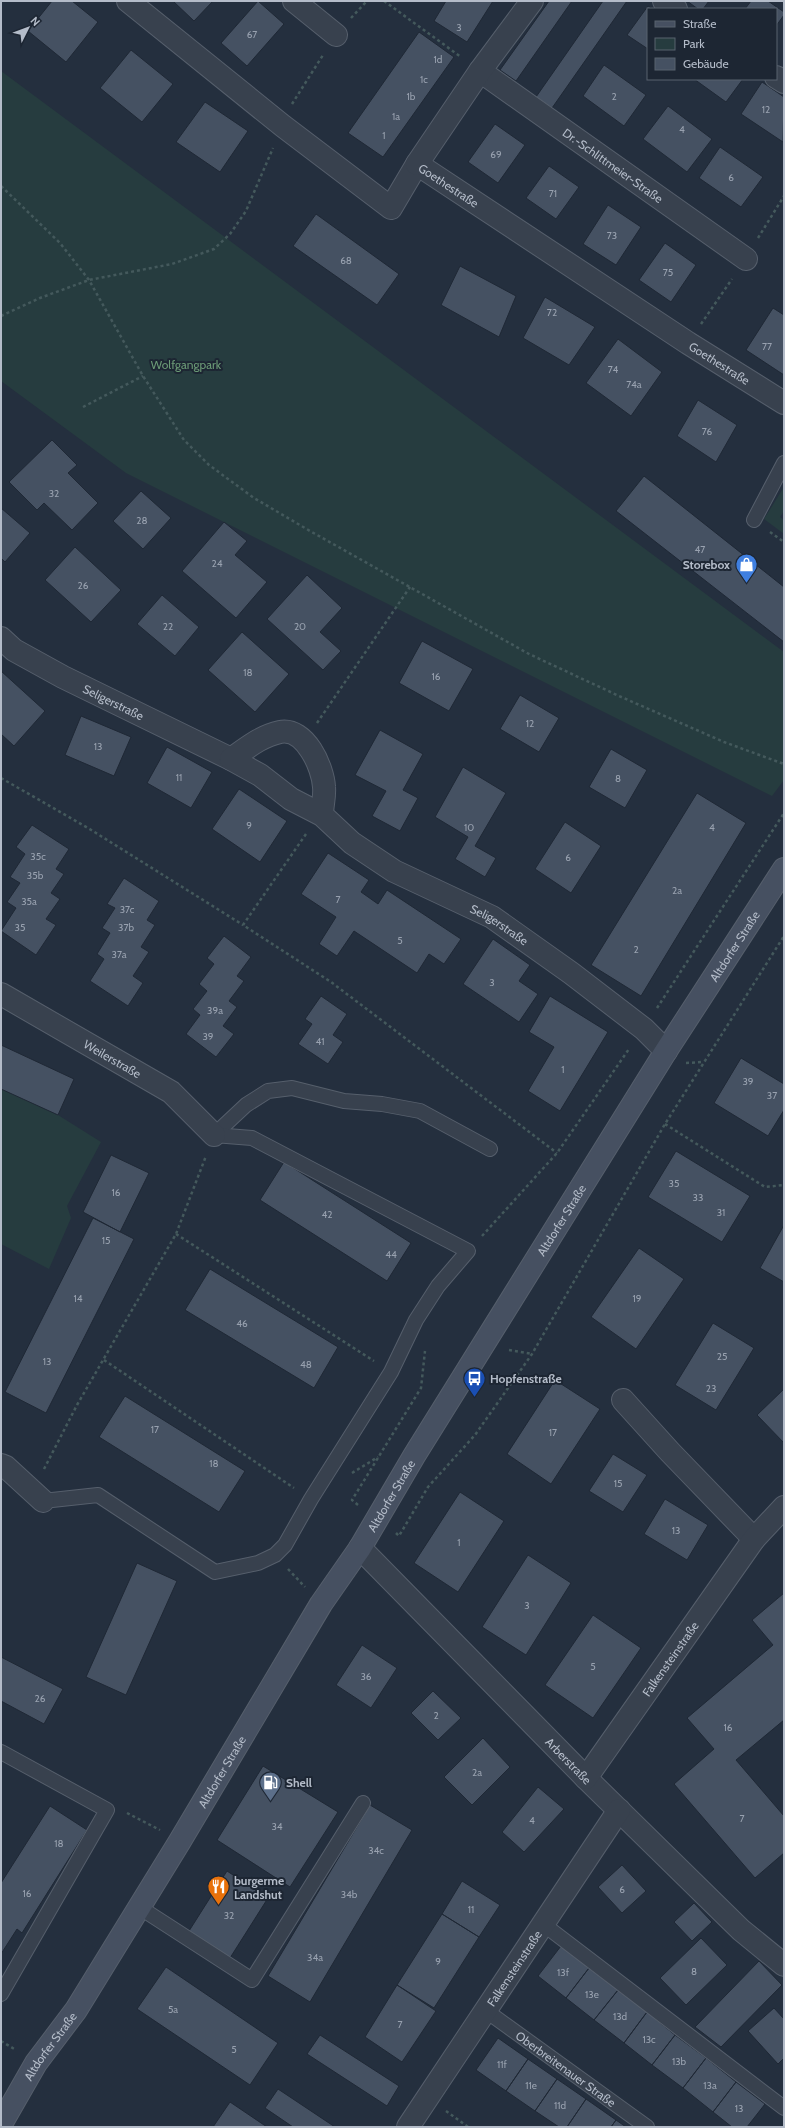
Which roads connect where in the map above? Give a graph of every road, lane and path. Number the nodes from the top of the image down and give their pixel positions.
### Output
1 (128, 1) edge
2 (294, 1) edge
3 (367, 1) edge
4 (384, 1) edge
5 (532, 1) edge
6 (664, 1) edge
7 (674, 8) edge
8 (336, 35) junction
9 (480, 71) junction
10 (283, 126) junction
11 (417, 164) junction
12 (1, 186) edge
13 (746, 259) dead end
14 (89, 280) junction
15 (1, 316) edge
16 (143, 376) junction
17 (784, 403) edge
18 (83, 407) dead end
19 (784, 463) edge
20 (754, 520) dead end
21 (410, 587) junction
22 (1, 638) edge
23 (304, 741) junction
24 (231, 759) junction
25 (784, 764) edge
26 (1, 778) edge
27 (322, 815) junction
28 (784, 869) edge
29 (243, 925) junction
30 (784, 936) edge
31 (1, 994) edge
32 (666, 1051) junction
33 (665, 1124) junction
34 (214, 1135) junction
35 (490, 1149) dead end
36 (557, 1153) dead end
37 (784, 1185) edge
38 (176, 1234) junction
39 (426, 1344) dead end
40 (104, 1360) junction
41 (391, 1372) junction
42 (623, 1400) dead end
43 (380, 1456) dead end
44 (1, 1465) edge
45 (36, 1494) junction
46 (311, 1499) junction
47 (784, 1507) edge
48 (376, 1520) junction
49 (754, 1539) junction
50 (360, 1548) junction
51 (275, 1555) junction
52 (320, 1604) junction
53 (1, 1752) edge
54 (586, 1778) junction
55 (363, 1803) dead end
56 (107, 1810) junction
57 (620, 1810) junction
58 (180, 1841) junction
59 (139, 1907) junction
60 (543, 1924) junction
61 (784, 1965) edge
62 (1, 1994) edge
63 (485, 2010) junction
64 (784, 2108) edge
65 (1, 2124) edge
66 (408, 2127) edge
67 (647, 2127) edge

1 - 10 street, Goethestraße
2 - 8 street
3 - 8 path
4 - 9 path
5 - 9 street
6 - 7 street
8 - 10 path
9 - 11 street
9 - 13 street, Dr.-Schlittmeier-Straße
10 - 11 street, Goethestraße
10 - 14 path
11 - 17 street, Goethestraße
12 - 14 path
14 - 15 path
14 - 16 path
16 - 18 path
16 - 21 path
19 - 20 lane
21 - 23 path
21 - 25 path
22 - 24 street, Seligerstraße
23 - 24 street
23 - 27 street
24 - 27 street, Seligerstraße
26 - 29 path
27 - 29 path
27 - 32 street, Seligerstraße
28 - 32 main road, Altdorfer Straße
29 - 36 path
30 - 33 path
31 - 34 street, Weilerstraße
32 - 48 main road, Altdorfer Straße
33 - 37 path
33 - 48 path
34 - 35 lane
34 - 38 path
34 - 41 lane
38 - 40 path
38 - 41 path
39 - 43 path
40 - 45 path
40 - 46 path
41 - 46 lane
42 - 49 street
44 - 45 street
45 - 51 lane
46 - 51 lane
47 - 49 street, Falkensteinstraße
48 - 50 main road, Altdorfer Straße
49 - 54 street, Falkensteinstraße
50 - 52 main road, Altdorfer Straße
50 - 54 street, Arberstraße
51 - 52 path
52 - 58 main road, Altdorfer Straße
53 - 56 lane
54 - 57 street, Arberstraße
55 - 59 lane
56 - 58 path
56 - 62 lane
57 - 60 street, Falkensteinstraße
57 - 61 street, Arberstraße
58 - 59 main road, Altdorfer Straße
59 - 65 main road, Altdorfer Straße
60 - 63 street, Falkensteinstraße
60 - 64 lane
63 - 66 street, Falkensteinstraße
63 - 67 lane, Oberbreitenauer Straße

